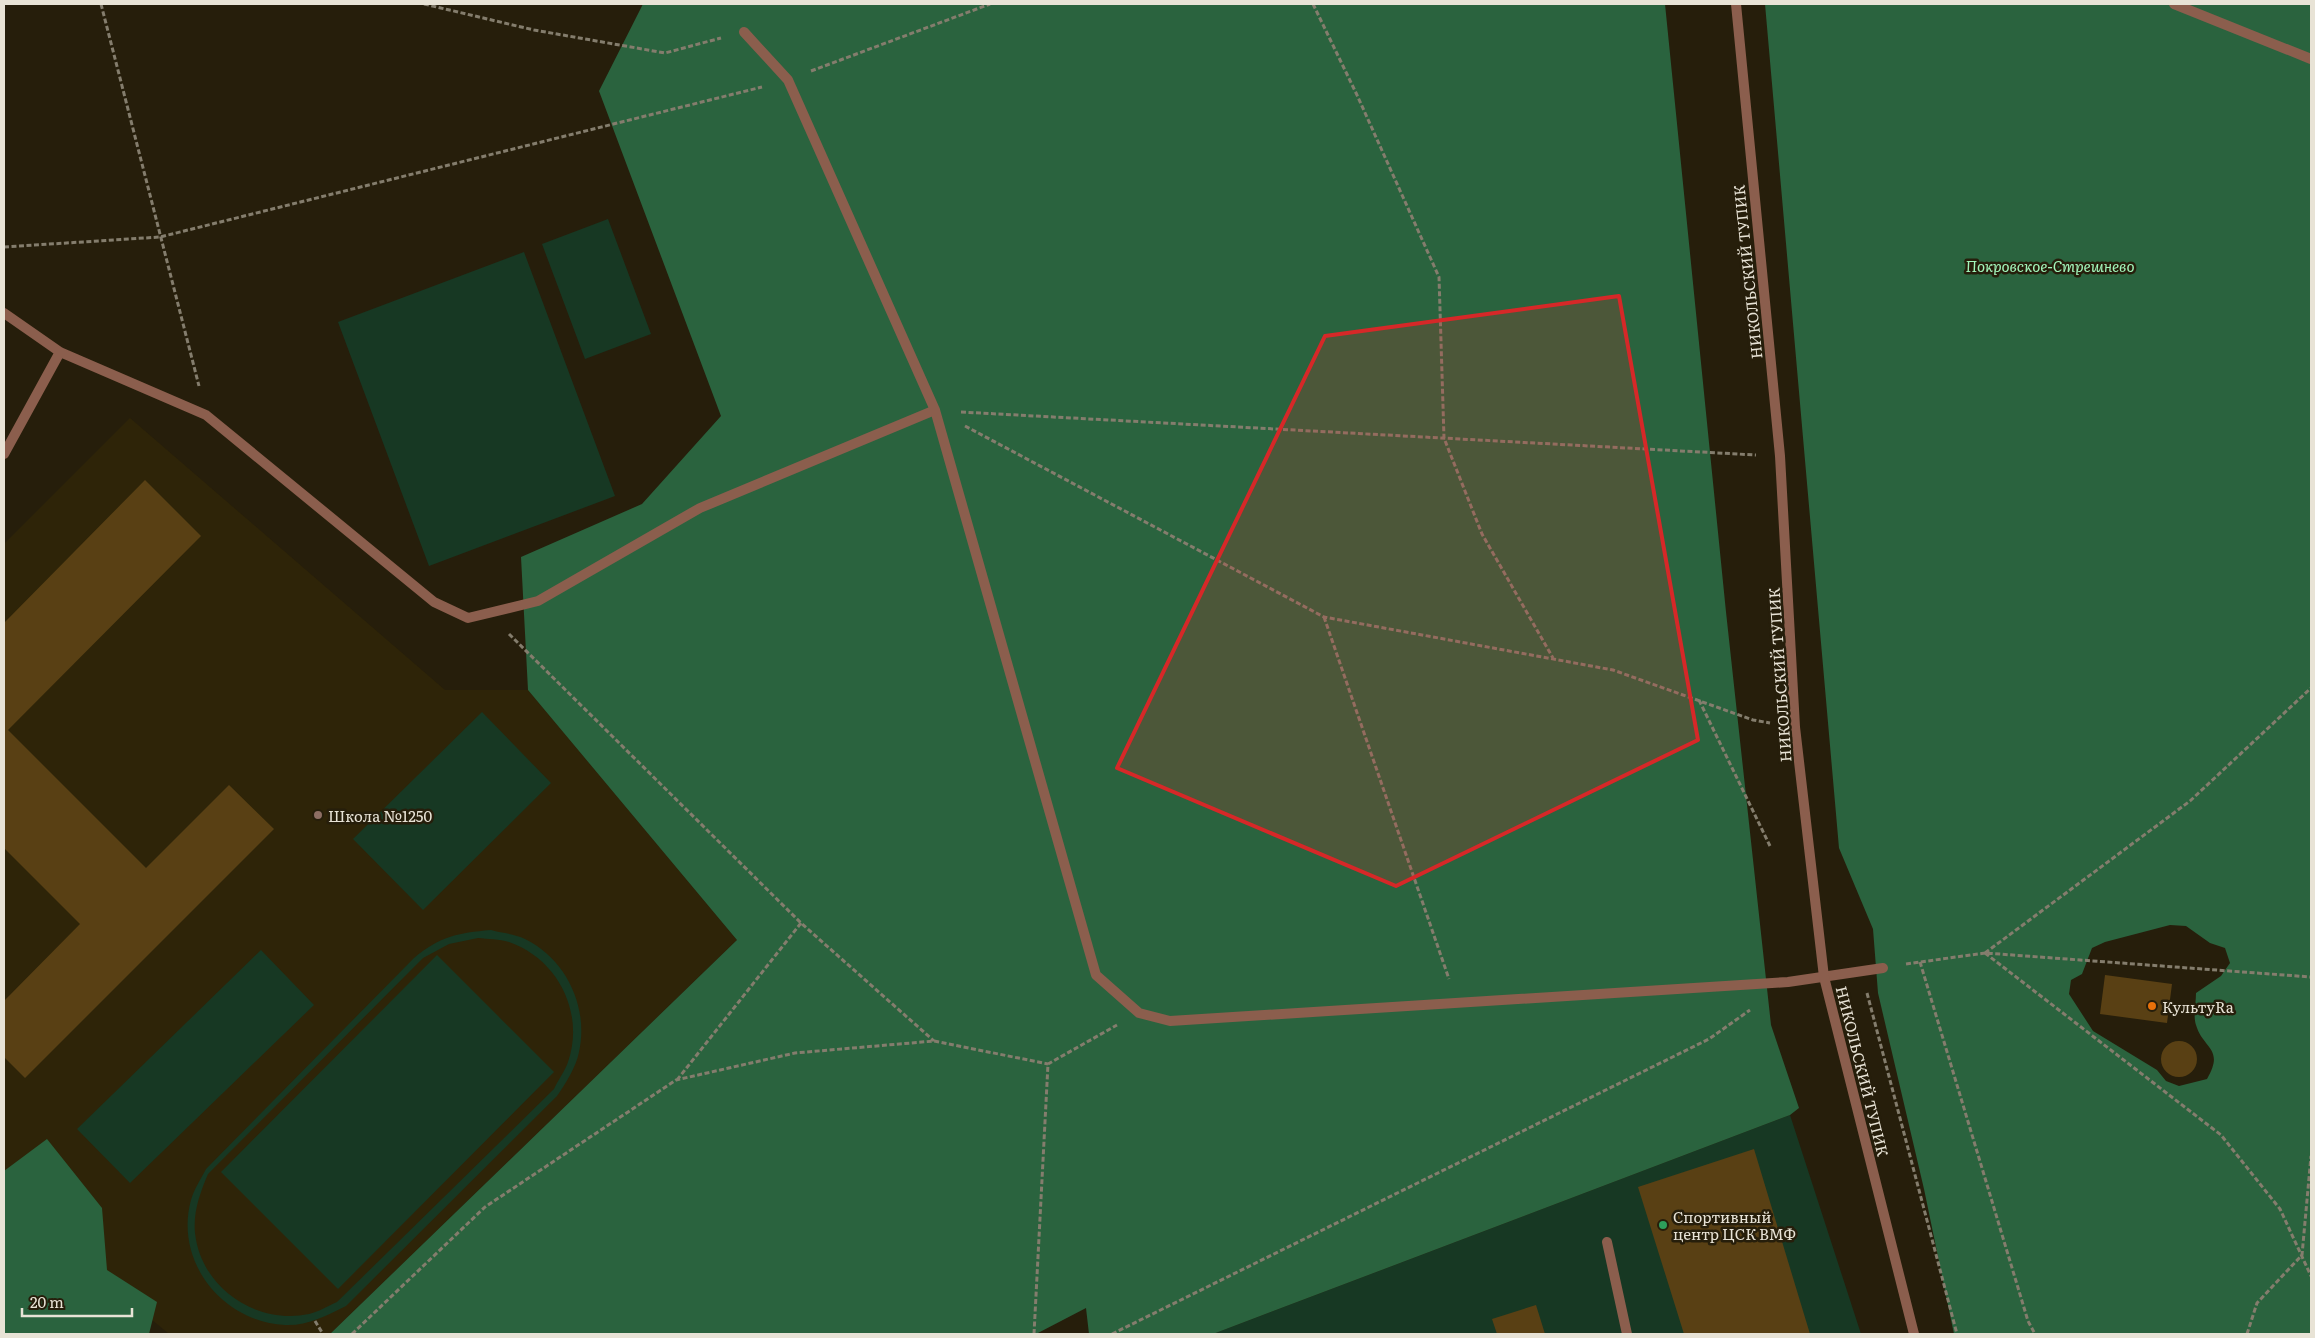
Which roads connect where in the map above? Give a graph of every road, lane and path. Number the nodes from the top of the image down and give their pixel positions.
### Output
1 (101, 4) edge
2 (424, 4) edge
3 (990, 4) edge
4 (1314, 4) edge
5 (1736, 4) edge
6 (2174, 4) edge
7 (744, 32) joint
8 (2311, 59) edge
9 (788, 80) junction
10 (160, 237) junction
11 (4, 247) edge
12 (4, 313) edge
13 (60, 352) junction
14 (935, 410) junction
15 (206, 415) junction
16 (1444, 438) junction
17 (4, 454) edge
18 (1780, 456) junction
19 (488, 613) junction
20 (1324, 617) junction
21 (1554, 659) junction
22 (2311, 688) edge
23 (1700, 700) junction
24 (1795, 727) junction
25 (1770, 846) dead end
26 (801, 923) junction
27 (1985, 953) junction
28 (1920, 962) junction
29 (1883, 968) joint
30 (1861, 971) junction
31 (1824, 977) junction
32 (2311, 977) edge
33 (1788, 982) junction
34 (1458, 1003) junction
35 (1139, 1013) junction
36 (934, 1041) junction
37 (1048, 1064) junction
38 (676, 1080) junction
39 (2311, 1156) edge
40 (1607, 1242) dead end
41 (2302, 1255) junction
42 (2310, 1271) edge
43 (2311, 1276) edge
44 (315, 1321) dead end
45 (323, 1334) edge
46 (352, 1334) edge
47 (1034, 1334) edge
48 (1112, 1334) edge
49 (1626, 1334) edge
50 (1914, 1334) edge
51 (1957, 1334) edge
52 (2035, 1334) edge
53 (2247, 1334) edge

1 - 10 path
2 - 7 path
3 - 9 path
4 - 16 path
5 - 18 street, НИКОЛЬСКИЙ ТУПИК
6 - 8 street
7 - 9 street
9 - 10 path
9 - 14 street
10 - 11 path
10 - 15 path
12 - 13 street
13 - 15 street
13 - 17 street
14 - 16 path
14 - 19 street
14 - 20 path
14 - 35 street
15 - 19 street
16 - 18 path
16 - 21 path
18 - 24 street, НИКОЛЬСКИЙ ТУПИК
19 - 26 path
20 - 21 path
20 - 34 path
21 - 23 path
22 - 27 path
23 - 24 path
23 - 25 path
24 - 31 street, НИКОЛЬСКИЙ ТУПИК
26 - 36 path
26 - 38 path
27 - 28 path
27 - 32 path
27 - 41 path
28 - 29 path
28 - 52 path
29 - 30 street
30 - 31 street
30 - 51 path
31 - 33 street
31 - 50 street, НИКОЛЬСКИЙ ТУПИК
33 - 34 street
33 - 48 path
34 - 35 street
35 - 37 path
36 - 37 path
36 - 38 path
37 - 47 path
38 - 46 path
39 - 41 path
40 - 49 street
41 - 42 path
41 - 53 path
42 - 43 path
44 - 45 path

